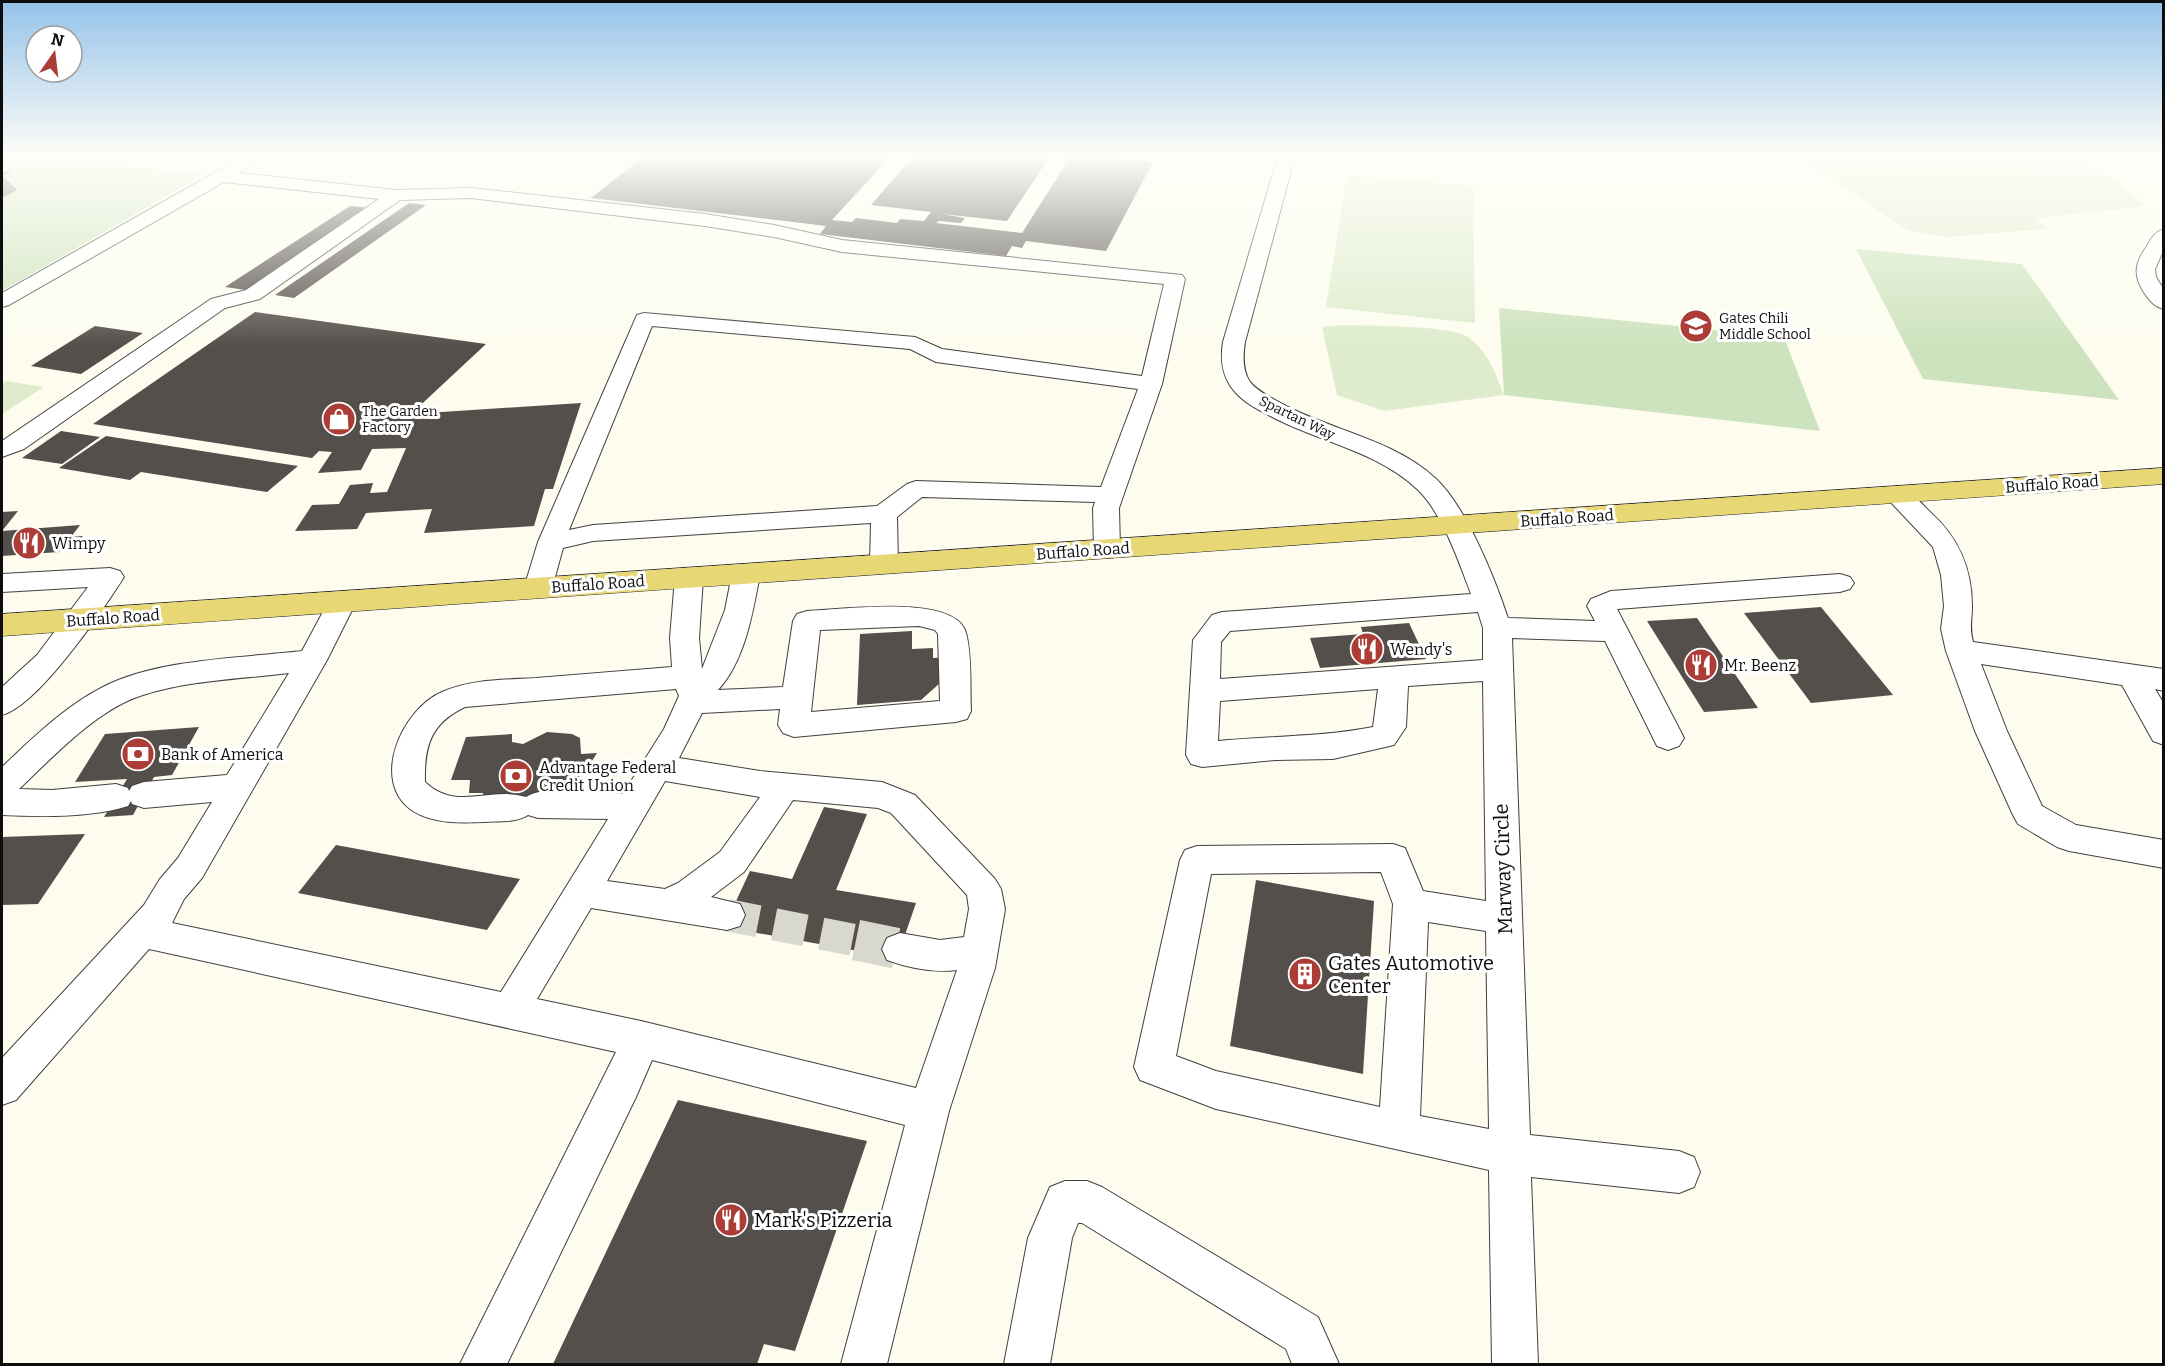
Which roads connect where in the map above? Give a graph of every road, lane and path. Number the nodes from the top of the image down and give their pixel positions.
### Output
1 (144, 220) edge
2 (361, 220) edge
3 (703, 220) edge
4 (1268, 220) edge
5 (2163, 235) edge
6 (2, 301) edge
7 (2163, 303) edge
8 (1151, 384) junction
9 (2, 450) edge
10 (2163, 476) edge
11 (1111, 495) junction
12 (1897, 495) junction
13 (884, 514) junction
14 (1454, 525) junction
15 (551, 542) junction
16 (1107, 549) junction
17 (884, 564) junction
18 (746, 574) junction
19 (689, 578) junction
20 (2, 583) edge
21 (1839, 583) dead end
22 (538, 588) junction
23 (342, 602) junction
24 (1493, 615) junction
25 (80, 620) junction
26 (2, 625) edge
27 (1615, 631) junction
28 (1961, 651) junction
29 (312, 660) junction
30 (1498, 669) junction
31 (2132, 675) junction
32 (1394, 678) junction
33 (2163, 680) edge
34 (1206, 691) junction
35 (691, 692) junction
36 (2, 704) edge
37 (795, 711) junction
38 (2163, 733) edge
39 (1668, 738) dead end
40 (658, 767) junction
41 (2, 786) edge
42 (785, 786) junction
43 (237, 788) junction
44 (2, 802) edge
45 (633, 808) junction
46 (2163, 854) edge
47 (582, 892) junction
48 (668, 904) junction
49 (1410, 904) junction
50 (727, 915) tunnel mouth
51 (1504, 919) junction
52 (141, 932) junction
53 (900, 949) tunnel mouth
54 (979, 952) junction
55 (510, 1011) junction
56 (641, 1039) junction
57 (2, 1086) edge
58 (929, 1111) junction
59 (1399, 1130) junction
60 (1511, 1154) junction
61 (1679, 1172) dead end
62 (483, 1365) edge
63 (864, 1365) edge
64 (1027, 1365) edge
65 (1316, 1365) edge
66 (1515, 1365) edge

1 - 6 street
2 - 9 street
3 - 8 street
4 - 14 street, Spartan Way
5 - 7 street
8 - 11 street
8 - 15 street
10 - 12 main road, Buffalo Road
11 - 13 street
11 - 16 street
12 - 14 main road, Buffalo Road
12 - 28 street
13 - 15 street
13 - 17 street
14 - 16 main road, Buffalo Road
14 - 24 street, Marway Circle
15 - 22 street
16 - 17 main road, Buffalo Road
17 - 18 main road, Buffalo Road
18 - 19 main road, Buffalo Road
18 - 35 street
19 - 22 main road, Buffalo Road
19 - 35 street
20 - 25 street
21 - 27 street
22 - 23 main road, Buffalo Road
23 - 25 main road, Buffalo Road
23 - 29 street
24 - 27 street
24 - 30 street, Marway Circle
24 - 34 street
25 - 26 main road, Buffalo Road
25 - 36 street
27 - 39 street
28 - 31 street
28 - 46 street
29 - 41 street
29 - 43 street
30 - 32 street
30 - 51 street, Marway Circle
31 - 33 street
31 - 38 street
32 - 34 street
32 - 34 street
35 - 37 street
35 - 40 street
35 - 45 street
37 - 37 street
40 - 42 street
40 - 45 street
42 - 48 street
42 - 54 street
43 - 44 street
43 - 52 street
45 - 47 street
47 - 48 street
47 - 55 street
48 - 50 street
49 - 51 street
49 - 59 street
49 - 59 street
51 - 60 street, Marway Circle
52 - 55 street
52 - 57 street
53 - 54 street
54 - 58 street
55 - 56 street
56 - 58 street
56 - 62 street
58 - 63 street
59 - 60 street
60 - 61 street
60 - 66 street, Marway Circle
64 - 65 street

